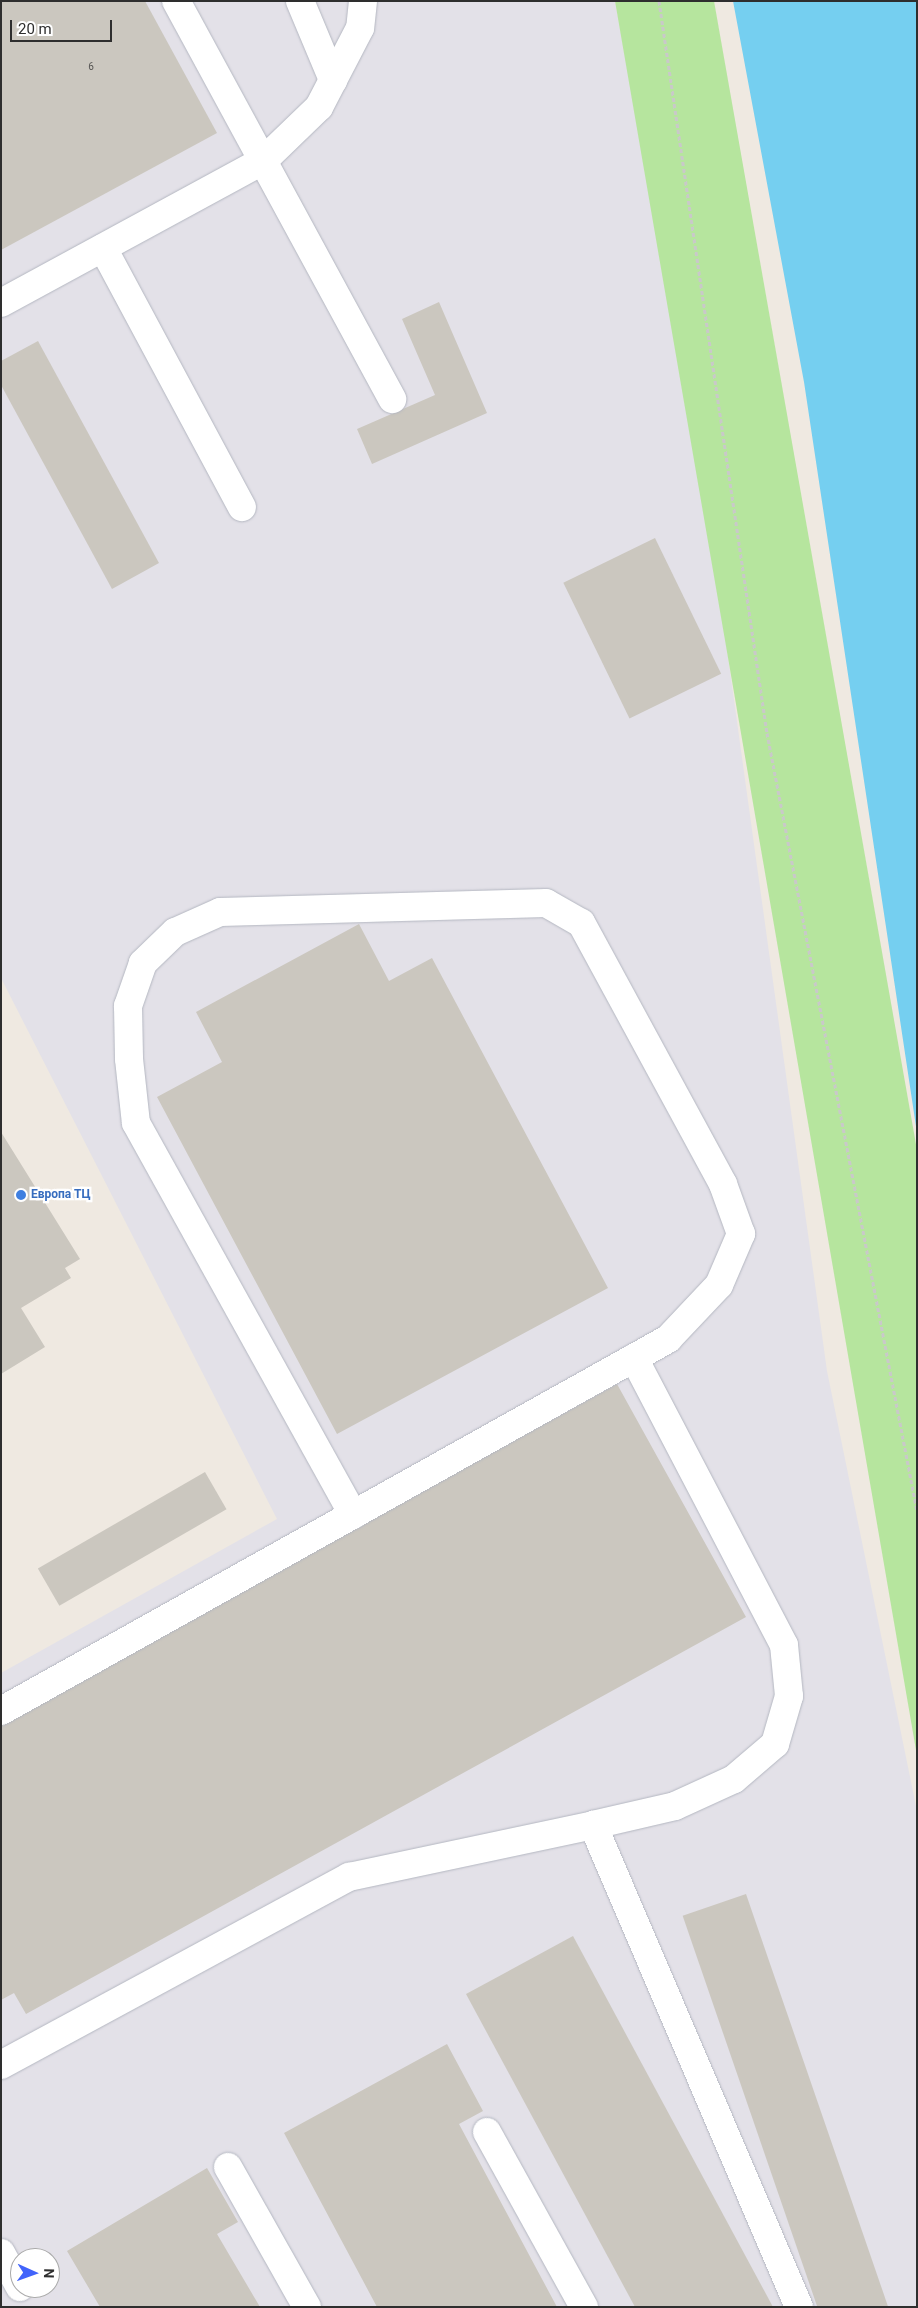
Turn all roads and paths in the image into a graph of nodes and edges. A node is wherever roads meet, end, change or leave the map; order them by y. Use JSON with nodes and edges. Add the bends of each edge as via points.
{"nodes":[{"id":1,"x":176,"y":1,"type":"edge"},
{"id":2,"x":300,"y":1,"type":"edge"},
{"id":3,"x":363,"y":1,"type":"edge"},
{"id":4,"x":660,"y":1,"type":"edge"},
{"id":5,"x":333,"y":80,"type":"junction"},
{"id":6,"x":263,"y":161,"type":"junction"},
{"id":7,"x":103,"y":248,"type":"junction"},
{"id":8,"x":1,"y":303,"type":"edge"},
{"id":9,"x":392,"y":399,"type":"dead end"},
{"id":10,"x":242,"y":507,"type":"dead end"},
{"id":11,"x":634,"y":1358,"type":"junction"},
{"id":12,"x":917,"y":1511,"type":"edge"},
{"id":13,"x":353,"y":1515,"type":"junction"},
{"id":14,"x":1,"y":1711,"type":"edge"},
{"id":15,"x":593,"y":1825,"type":"junction"},
{"id":16,"x":1,"y":2065,"type":"edge"},
{"id":17,"x":487,"y":2132,"type":"dead end"},
{"id":18,"x":228,"y":2167,"type":"dead end"},
{"id":19,"x":1,"y":2253,"type":"edge"},
{"id":20,"x":10,"y":2269,"type":"edge"},
{"id":21,"x":307,"y":2307,"type":"edge"},
{"id":22,"x":584,"y":2307,"type":"edge"},
{"id":23,"x":799,"y":2307,"type":"edge"}],
"edges":[{"from":1,"to":6,"type":"lane"},
{"from":2,"to":5,"type":"lane"},
{"from":3,"to":5,"type":"lane","via":[[360,28]]},
{"from":4,"to":12,"type":"path","via":[[767,733]]},
{"from":5,"to":6,"type":"lane","via":[[319,108]]},
{"from":6,"to":7,"type":"lane"},
{"from":6,"to":9,"type":"lane"},
{"from":7,"to":8,"type":"lane"},
{"from":7,"to":10,"type":"lane"},
{"from":11,"to":13,"type":"lane"},
{"from":11,"to":13,"type":"lane","via":[[668,1339],[720,1285],[741,1234],[723,1184],[581,923],[546,903],[220,912],[175,932],[142,963],[128,1006],[129,1059],[136,1124]]},
{"from":11,"to":15,"type":"lane","via":[[784,1645],[789,1696],[775,1744],[734,1779],[675,1806]]},
{"from":13,"to":14,"type":"lane"},
{"from":15,"to":16,"type":"lane","via":[[349,1877]]},
{"from":15,"to":23,"type":"lane"},
{"from":17,"to":22,"type":"lane"},
{"from":18,"to":21,"type":"lane"},
{"from":19,"to":20,"type":"lane"}]}
